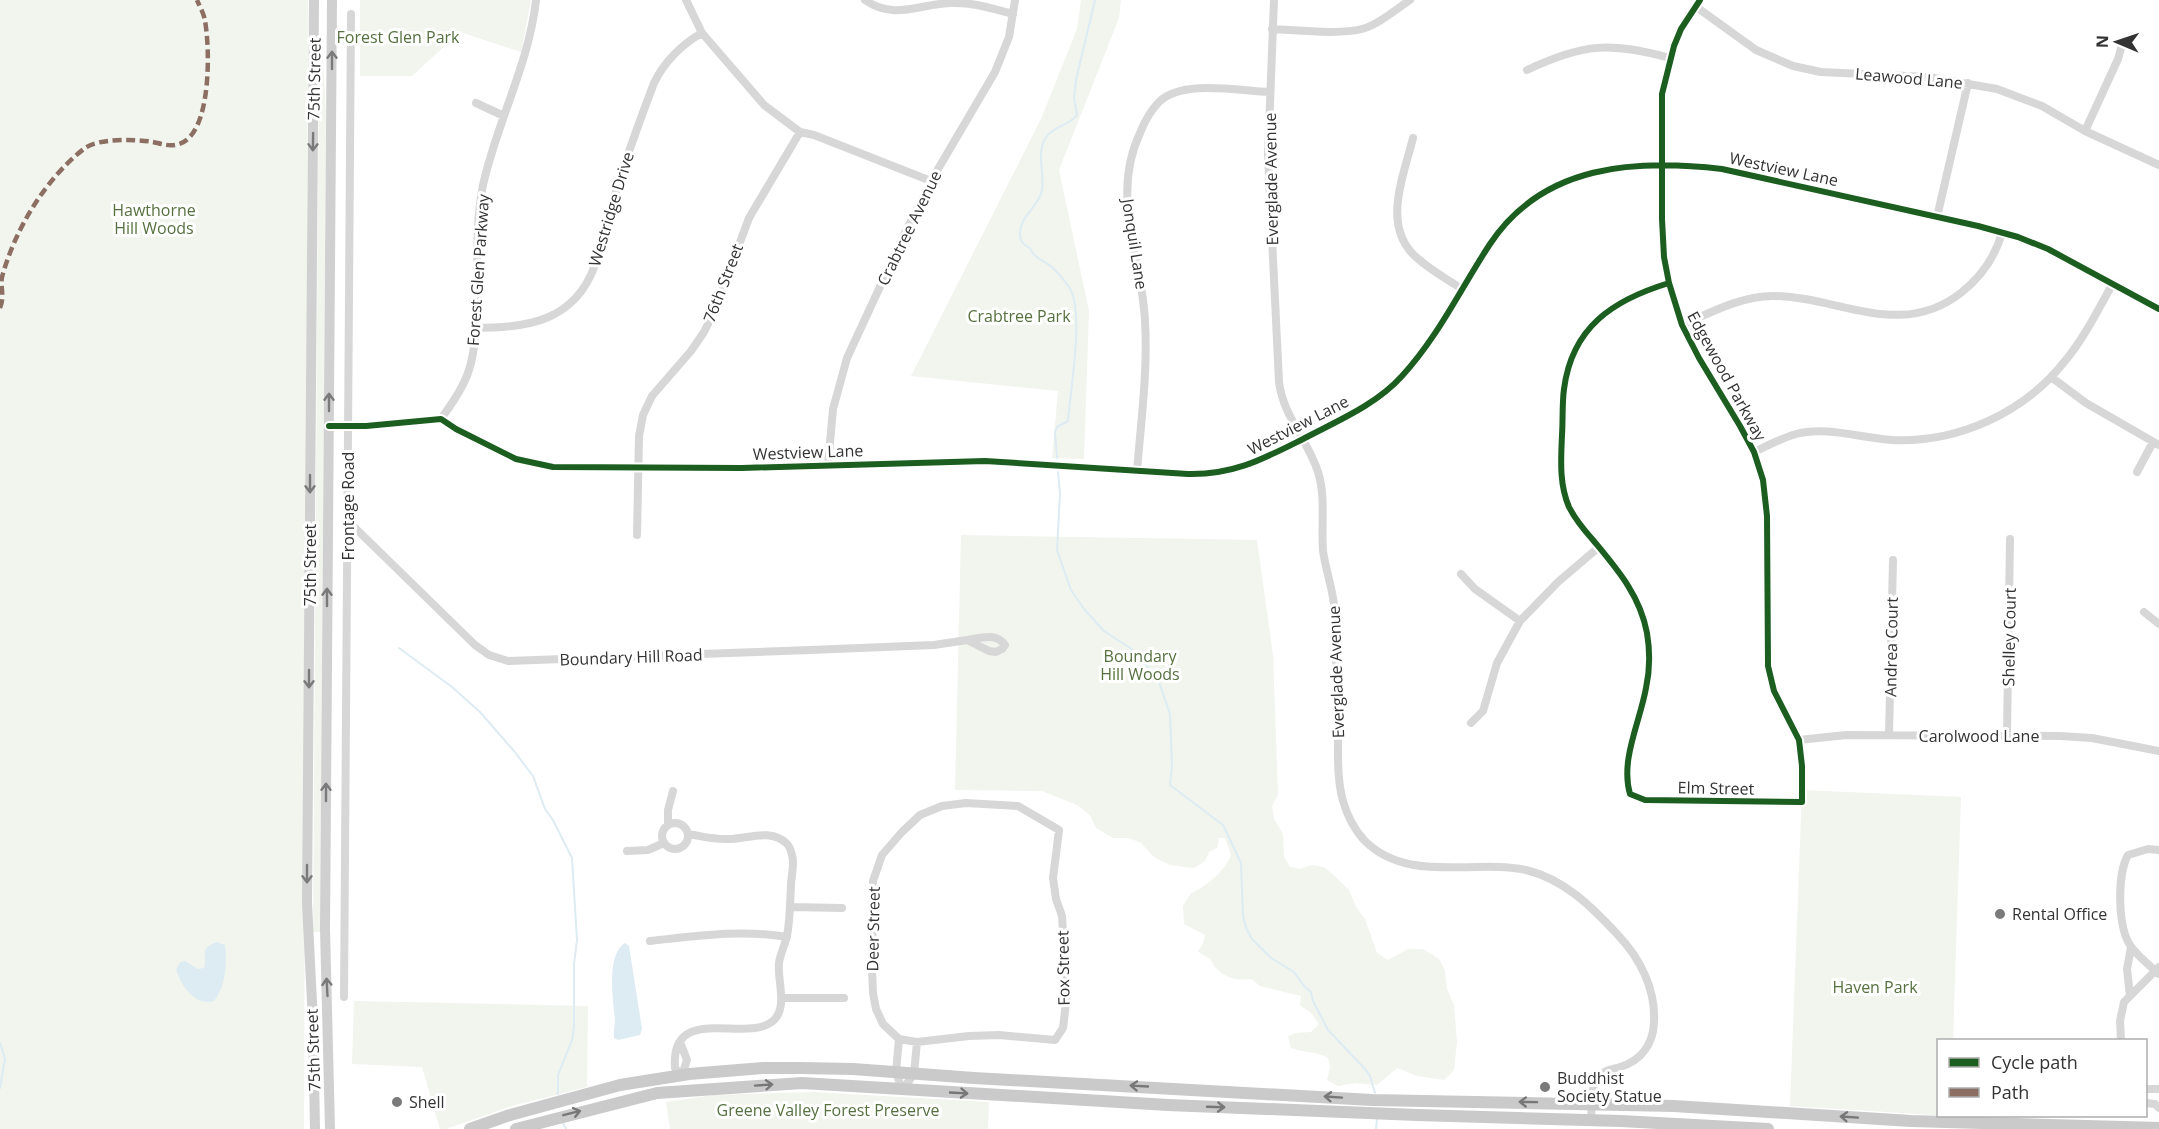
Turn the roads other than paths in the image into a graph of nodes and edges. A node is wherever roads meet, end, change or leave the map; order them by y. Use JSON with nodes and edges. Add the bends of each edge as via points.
{"nodes":[{"id":1,"x":314,"y":0,"type":"edge"},
{"id":2,"x":332,"y":0,"type":"edge"},
{"id":3,"x":536,"y":0,"type":"edge"},
{"id":4,"x":686,"y":0,"type":"edge"},
{"id":5,"x":866,"y":0,"type":"edge"},
{"id":6,"x":1016,"y":0,"type":"edge"},
{"id":7,"x":1274,"y":0,"type":"edge"},
{"id":8,"x":1410,"y":0,"type":"edge"},
{"id":9,"x":1698,"y":3,"type":"edge"},
{"id":10,"x":351,"y":14,"type":"dead end"},
{"id":11,"x":1013,"y":14,"type":"junction"},
{"id":12,"x":1272,"y":29,"type":"junction"},
{"id":13,"x":702,"y":33,"type":"junction"},
{"id":14,"x":2123,"y":41,"type":"dead end"},
{"id":15,"x":1670,"y":58,"type":"junction"},
{"id":16,"x":1527,"y":69,"type":"dead end"},
{"id":17,"x":1968,"y":83,"type":"junction"},
{"id":18,"x":1269,"y":92,"type":"junction"},
{"id":19,"x":476,"y":103,"type":"dead end"},
{"id":20,"x":504,"y":116,"type":"junction"},
{"id":21,"x":2085,"y":131,"type":"junction"},
{"id":22,"x":800,"y":132,"type":"junction"},
{"id":23,"x":1413,"y":138,"type":"dead end"},
{"id":24,"x":2159,"y":165,"type":"edge"},
{"id":25,"x":1661,"y":167,"type":"junction"},
{"id":26,"x":931,"y":182,"type":"junction"},
{"id":27,"x":1937,"y":217,"type":"junction"},
{"id":28,"x":2002,"y":233,"type":"junction"},
{"id":29,"x":1669,"y":283,"type":"junction"},
{"id":30,"x":2113,"y":283,"type":"junction"},
{"id":31,"x":1462,"y":289,"type":"junction"},
{"id":32,"x":2159,"y":309,"type":"edge"},
{"id":33,"x":1682,"y":325,"type":"junction"},
{"id":34,"x":476,"y":328,"type":"junction"},
{"id":35,"x":2051,"y":377,"type":"junction"},
{"id":36,"x":441,"y":419,"type":"junction"},
{"id":37,"x":329,"y":426,"type":"junction"},
{"id":38,"x":348,"y":426,"type":"junction"},
{"id":39,"x":1302,"y":440,"type":"junction"},
{"id":40,"x":2156,"y":443,"type":"edge"},
{"id":41,"x":1754,"y":452,"type":"junction"},
{"id":42,"x":828,"y":465,"type":"junction"},
{"id":43,"x":639,"y":468,"type":"junction"},
{"id":44,"x":1137,"y":471,"type":"junction"},
{"id":45,"x":2137,"y":472,"type":"dead end"},
{"id":46,"x":348,"y":520,"type":"junction"},
{"id":47,"x":638,"y":536,"type":"dead end"},
{"id":48,"x":2010,"y":539,"type":"dead end"},
{"id":49,"x":1599,"y":547,"type":"junction"},
{"id":50,"x":1893,"y":560,"type":"dead end"},
{"id":51,"x":1461,"y":574,"type":"dead end"},
{"id":52,"x":2144,"y":612,"type":"dead end"},
{"id":53,"x":1520,"y":621,"type":"junction"},
{"id":54,"x":2159,"y":624,"type":"edge"},
{"id":55,"x":967,"y":640,"type":"dead end"},
{"id":56,"x":1471,"y":723,"type":"dead end"},
{"id":57,"x":1889,"y":735,"type":"junction"},
{"id":58,"x":2007,"y":735,"type":"junction"},
{"id":59,"x":1799,"y":740,"type":"junction"},
{"id":60,"x":2159,"y":751,"type":"edge"},
{"id":61,"x":673,"y":792,"type":"dead end"},
{"id":62,"x":1802,"y":802,"type":"joint"},
{"id":63,"x":668,"y":825,"type":"junction"},
{"id":64,"x":1059,"y":830,"type":"joint"},
{"id":65,"x":688,"y":834,"type":"junction"},
{"id":66,"x":664,"y":843,"type":"junction"},
{"id":67,"x":2159,"y":850,"type":"edge"},
{"id":68,"x":627,"y":851,"type":"dead end"},
{"id":69,"x":790,"y":907,"type":"junction"},
{"id":70,"x":842,"y":908,"type":"dead end"},
{"id":71,"x":787,"y":937,"type":"junction"},
{"id":72,"x":650,"y":941,"type":"dead end"},
{"id":73,"x":2131,"y":947,"type":"junction"},
{"id":74,"x":2158,"y":971,"type":"edge"},
{"id":75,"x":2130,"y":996,"type":"junction"},
{"id":76,"x":344,"y":997,"type":"dead end"},
{"id":77,"x":780,"y":998,"type":"junction"},
{"id":78,"x":844,"y":998,"type":"dead end"},
{"id":79,"x":899,"y":1039,"type":"junction"},
{"id":80,"x":2121,"y":1039,"type":"edge"},
{"id":81,"x":680,"y":1042,"type":"junction"},
{"id":82,"x":917,"y":1042,"type":"junction"},
{"id":83,"x":896,"y":1072,"type":"junction"},
{"id":84,"x":914,"y":1074,"type":"junction"},
{"id":85,"x":682,"y":1075,"type":"junction"},
{"id":86,"x":902,"y":1090,"type":"junction"},
{"id":87,"x":1592,"y":1104,"type":"junction"},
{"id":88,"x":1591,"y":1120,"type":"junction"},
{"id":89,"x":2159,"y":1128,"type":"edge"},
{"id":90,"x":315,"y":1129,"type":"edge"},
{"id":91,"x":330,"y":1129,"type":"edge"},
{"id":92,"x":470,"y":1129,"type":"edge"},
{"id":93,"x":516,"y":1129,"type":"edge"},
{"id":94,"x":1768,"y":1129,"type":"edge"}],
"edges":[{"from":1,"to":90,"type":"main road","name":"75th Street","one_way":true,"via":[[307,903]]},
{"from":37,"to":2,"type":"main road","name":"75th Street","one_way":true},
{"from":3,"to":20,"type":"street","name":"Forest Glen Parkway","via":[[529,44]]},
{"from":4,"to":13,"type":"street"},
{"from":5,"to":11,"type":"street","via":[[895,11],[954,3]]},
{"from":6,"to":11,"type":"street","name":"Crabtree Avenue"},
{"from":7,"to":12,"type":"street","name":"Everglade Avenue"},
{"from":8,"to":12,"type":"street","via":[[1362,29]]},
{"from":9,"to":15,"type":"street","name":"Edgewood Parkway"},
{"from":9,"to":17,"type":"street","name":"Leawood Lane","via":[[1756,50],[1793,66],[1821,72],[1912,75]]},
{"from":10,"to":38,"type":"street","name":"Frontage Road"},
{"from":11,"to":26,"type":"street","name":"Crabtree Avenue","via":[[1010,36],[995,72]]},
{"from":12,"to":18,"type":"street","name":"Everglade Avenue"},
{"from":13,"to":22,"type":"street","via":[[764,105]]},
{"from":13,"to":34,"type":"street","name":"Westridge Drive","via":[[687,41],[659,72],[623,168],[596,264],[584,287],[572,302],[540,321],[520,327]]},
{"from":14,"to":21,"type":"street"},
{"from":15,"to":16,"type":"street","via":[[1625,47],[1596,47],[1559,55]]},
{"from":15,"to":25,"type":"street","name":"Edgewood Parkway","via":[[1662,94]]},
{"from":17,"to":21,"type":"street","name":"Leawood Lane","via":[[2042,106]]},
{"from":17,"to":27,"type":"street"},
{"from":18,"to":39,"type":"street","name":"Everglade Avenue","via":[[1268,156],[1279,382],[1284,408]]},
{"from":18,"to":44,"type":"street","name":"Jonquil Lane","via":[[1197,88],[1180,91],[1159,102],[1137,138],[1126,193],[1145,321]]},
{"from":19,"to":20,"type":"street"},
{"from":20,"to":34,"type":"street","name":"Forest Glen Parkway","via":[[480,207]]},
{"from":21,"to":24,"type":"street","name":"Leawood Lane"},
{"from":22,"to":26,"type":"street"},
{"from":22,"to":43,"type":"street","name":"76th Street","via":[[749,218],[704,332],[647,405],[640,426]]},
{"from":23,"to":31,"type":"street","via":[[1397,201],[1401,234],[1413,255]]},
{"from":25,"to":27,"type":"street","name":"Westview Lane","via":[[1722,170]]},
{"from":25,"to":29,"type":"street","name":"Edgewood Parkway","via":[[1662,235]]},
{"from":25,"to":31,"type":"street","name":"Westview Lane","via":[[1597,171],[1544,192],[1515,213]]},
{"from":26,"to":42,"type":"street","name":"Crabtree Avenue","via":[[844,367],[832,409]]},
{"from":27,"to":28,"type":"street","name":"Westview Lane"},
{"from":28,"to":30,"type":"street","name":"Westview Lane","via":[[2048,249]]},
{"from":28,"to":33,"type":"street","via":[[1978,278],[1958,295],[1926,311],[1873,314],[1771,296],[1755,297]]},
{"from":29,"to":33,"type":"street","name":"Edgewood Parkway"},
{"from":29,"to":49,"type":"street","via":[[1634,295],[1601,315],[1579,344],[1567,375],[1563,398],[1563,487],[1573,514]]},
{"from":30,"to":32,"type":"street","name":"Westview Lane"},
{"from":30,"to":35,"type":"street","via":[[2076,347]]},
{"from":31,"to":39,"type":"street","name":"Westview Lane","via":[[1401,378],[1361,408]]},
{"from":33,"to":41,"type":"street","name":"Edgewood Parkway"},
{"from":34,"to":36,"type":"street","name":"Forest Glen Parkway","via":[[468,372]]},
{"from":35,"to":40,"type":"street"},
{"from":35,"to":41,"type":"street","via":[[2001,415],[1954,433],[1902,440],[1807,432]]},
{"from":36,"to":38,"type":"street"},
{"from":36,"to":43,"type":"street","name":"Westview Lane","via":[[533,464]]},
{"from":37,"to":38,"type":"street"},
{"from":91,"to":37,"type":"main road","name":"75th Street","one_way":true,"via":[[325,929]]},
{"from":38,"to":46,"type":"street","name":"Frontage Road"},
{"from":39,"to":44,"type":"street","name":"Westview Lane","via":[[1251,465],[1219,473]]},
{"from":39,"to":87,"type":"street","name":"Everglade Avenue","via":[[1317,469],[1322,491],[1323,551],[1335,610],[1340,789],[1346,811],[1364,840],[1403,863],[1512,868],[1549,880],[1591,906],[1632,951],[1641,964],[1652,997],[1653,1034],[1639,1058],[1598,1078]]},
{"from":40,"to":45,"type":"street"},
{"from":41,"to":59,"type":"street","name":"Edgewood Parkway","via":[[1766,501],[1768,666],[1774,691]]},
{"from":42,"to":43,"type":"street","name":"Westview Lane"},
{"from":42,"to":44,"type":"street","name":"Westview Lane","via":[[985,460]]},
{"from":43,"to":47,"type":"street","name":"76th Street"},
{"from":46,"to":55,"type":"street","name":"Boundary Hill Road","via":[[476,645],[489,655],[508,661],[950,644]]},
{"from":46,"to":76,"type":"street","name":"Frontage Road"},
{"from":48,"to":58,"type":"street","name":"Shelley Court"},
{"from":49,"to":53,"type":"street"},
{"from":49,"to":62,"type":"street","name":"Elm Street","via":[[1629,584],[1647,635],[1647,681],[1629,760],[1630,794],[1645,800]]},
{"from":50,"to":57,"type":"street","name":"Andrea Court"},
{"from":51,"to":53,"type":"street","via":[[1475,589]]},
{"from":52,"to":54,"type":"street"},
{"from":53,"to":56,"type":"street","via":[[1497,663],[1483,711]]},
{"from":57,"to":58,"type":"street","name":"Carolwood Lane"},
{"from":57,"to":59,"type":"street","name":"Carolwood Lane"},
{"from":58,"to":60,"type":"street","name":"Carolwood Lane","via":[[2092,738]]},
{"from":59,"to":62,"type":"street","name":"Edgewood Parkway"},
{"from":61,"to":63,"type":"street"},
{"from":63,"to":65,"type":"street","via":[[680,824]]},
{"from":63,"to":66,"type":"street","via":[[662,835]]},
{"from":64,"to":79,"type":"street","name":"Deer Street","via":[[1018,806],[942,806],[920,815],[882,855],[873,881],[873,993],[883,1024]]},
{"from":64,"to":82,"type":"street","name":"Fox Street","via":[[1053,878],[1062,916],[1067,994],[1063,1028],[1055,1040],[999,1035]]},
{"from":65,"to":66,"type":"street","via":[[680,848]]},
{"from":65,"to":69,"type":"street","via":[[728,839],[766,835],[786,843],[793,857]]},
{"from":66,"to":68,"type":"street","via":[[648,850]]},
{"from":67,"to":73,"type":"street","via":[[2136,851],[2123,864],[2120,896],[2124,930]]},
{"from":69,"to":70,"type":"street"},
{"from":69,"to":71,"type":"street"},
{"from":71,"to":72,"type":"street","via":[[719,933]]},
{"from":71,"to":77,"type":"street","via":[[779,963]]},
{"from":73,"to":74,"type":"street"},
{"from":73,"to":75,"type":"street","via":[[2127,969]]},
{"from":74,"to":75,"type":"street"},
{"from":75,"to":80,"type":"street","via":[[2124,1002]]},
{"from":77,"to":78,"type":"street"},
{"from":77,"to":81,"type":"street","via":[[779,1013],[767,1025],[696,1031]]},
{"from":79,"to":82,"type":"street"},
{"from":79,"to":83,"type":"street"},
{"from":81,"to":85,"type":"street","via":[[687,1060]]},
{"from":81,"to":85,"type":"street","via":[[674,1053],[675,1068]]},
{"from":82,"to":84,"type":"street"},
{"from":83,"to":84,"type":"main road"},
{"from":83,"to":85,"type":"main road","via":[[763,1068]]},
{"from":83,"to":86,"type":"street"},
{"from":84,"to":86,"type":"street"},
{"from":87,"to":84,"type":"main road","one_way":true,"via":[[1372,1100]]},
{"from":85,"to":92,"type":"main road","via":[[620,1085]]},
{"from":86,"to":88,"type":"main road","one_way":true,"via":[[1191,1106]]},
{"from":93,"to":86,"type":"main road","one_way":true,"via":[[657,1093],[802,1083]]},
{"from":87,"to":88,"type":"street","name":"Everglade Avenue"},
{"from":89,"to":87,"type":"main road","one_way":true,"via":[[1911,1121]]},
{"from":88,"to":94,"type":"main road"}]}
